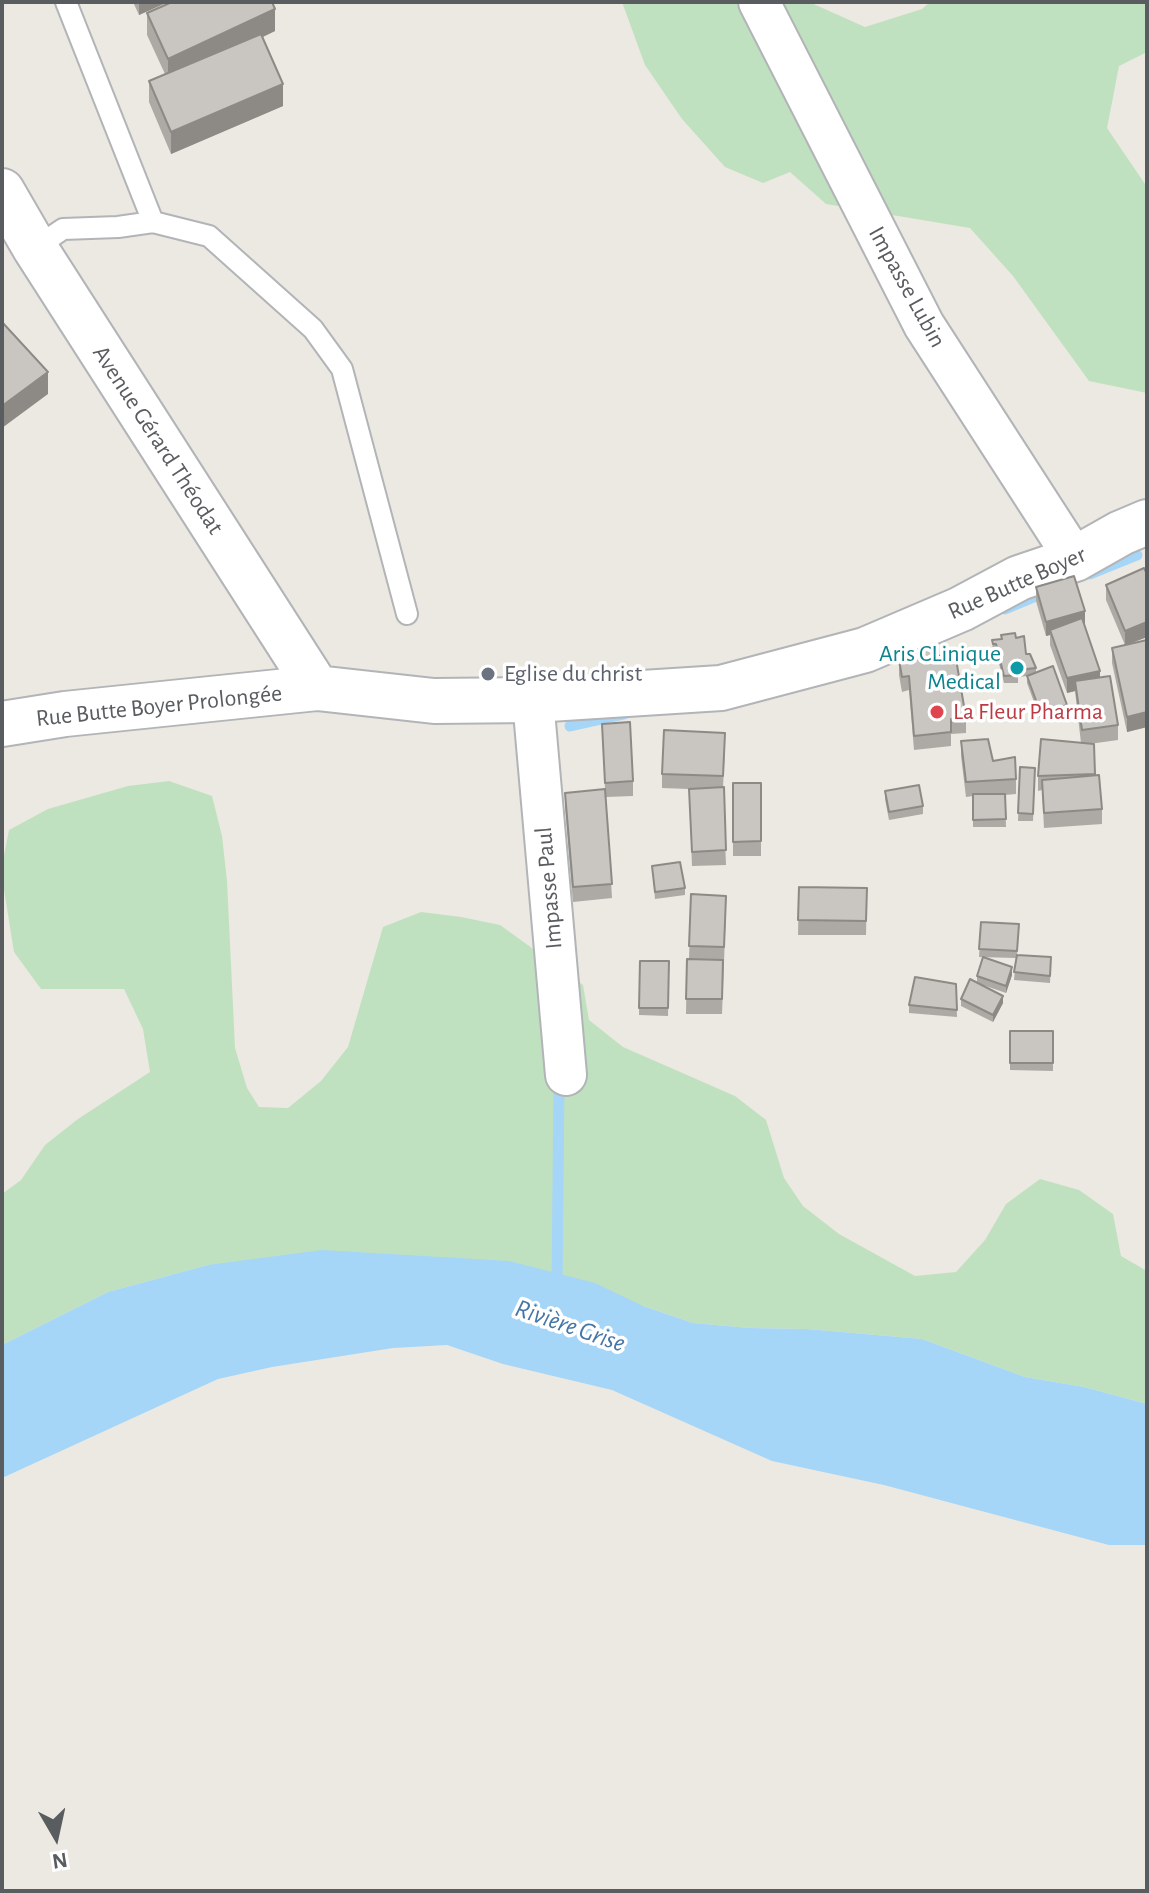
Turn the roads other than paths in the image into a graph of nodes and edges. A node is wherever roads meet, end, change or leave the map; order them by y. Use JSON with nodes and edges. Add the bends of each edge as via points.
{"nodes":[{"id":1,"x":66,"y":2,"type":"edge"},
{"id":2,"x":759,"y":2,"type":"edge"},
{"id":3,"x":2,"y":191,"type":"edge"},
{"id":4,"x":153,"y":222,"type":"junction"},
{"id":5,"x":35,"y":248,"type":"junction"},
{"id":6,"x":1147,"y":522,"type":"edge"},
{"id":7,"x":1075,"y":559,"type":"junction"},
{"id":8,"x":407,"y":614,"type":"dead end"},
{"id":9,"x":317,"y":688,"type":"junction"},
{"id":10,"x":533,"y":700,"type":"junction"},
{"id":11,"x":2,"y":724,"type":"edge"},
{"id":12,"x":566,"y":1075,"type":"dead end"}],
"edges":[{"from":1,"to":4,"type":"lane"},
{"from":2,"to":7,"type":"street","name":"Impasse Lubin","via":[[924,325]]},
{"from":3,"to":5,"type":"street","name":"Avenue Gérard Théodat"},
{"from":4,"to":5,"type":"lane","via":[[63,229]]},
{"from":4,"to":8,"type":"lane","via":[[209,236],[313,329],[342,369]]},
{"from":5,"to":9,"type":"street","name":"Avenue Gérard Théodat"},
{"from":6,"to":7,"type":"street","name":"Rue Butte Boyer"},
{"from":7,"to":10,"type":"street","name":"Rue Butte Boyer","via":[[1019,578],[865,650],[721,688]]},
{"from":9,"to":10,"type":"street","name":"Rue Butte Boyer","via":[[434,701]]},
{"from":9,"to":11,"type":"street","name":"Rue Butte Boyer Prolongée"},
{"from":10,"to":12,"type":"street","name":"Impasse Paul"}]}
